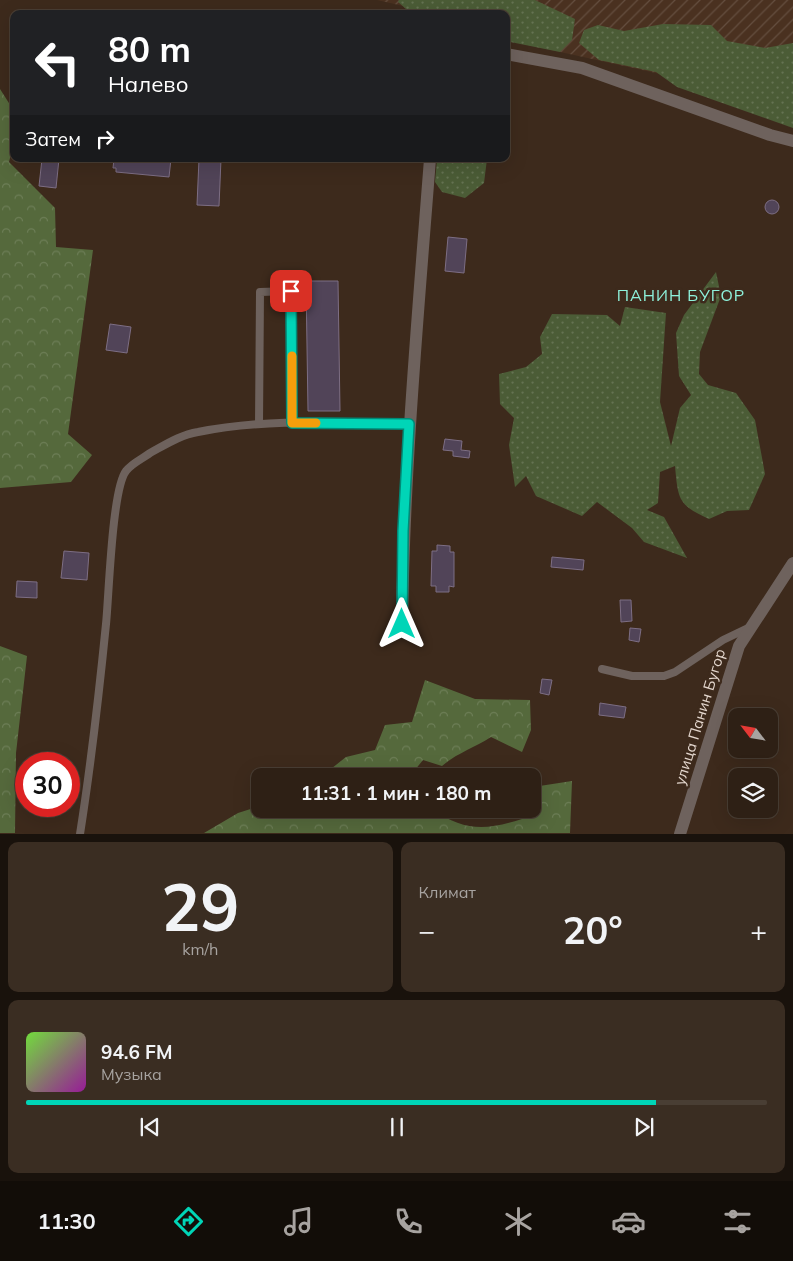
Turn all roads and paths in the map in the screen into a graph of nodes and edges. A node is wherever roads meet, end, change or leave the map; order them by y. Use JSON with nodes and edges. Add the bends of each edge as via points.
{"nodes":[{"id":1,"x":510,"y":55,"type":"edge"},
{"id":2,"x":793,"y":141,"type":"edge"},
{"id":3,"x":430,"y":162,"type":"edge"},
{"id":4,"x":292,"y":423,"type":"junction"},
{"id":5,"x":259,"y":424,"type":"junction"},
{"id":6,"x":409,"y":424,"type":"junction"},
{"id":7,"x":793,"y":563,"type":"edge"},
{"id":8,"x":402,"y":624,"type":"dead end"},
{"id":9,"x":750,"y":627,"type":"junction"},
{"id":10,"x":602,"y":669,"type":"dead end"},
{"id":11,"x":80,"y":834,"type":"edge"},
{"id":12,"x":680,"y":834,"type":"edge"}],
"edges":[{"from":1,"to":2,"type":"street","via":[[582,68]]},
{"from":3,"to":6,"type":"street"},
{"from":4,"to":5,"type":"lane"},
{"from":4,"to":5,"type":"lane","via":[[291,291],[260,292]]},
{"from":4,"to":6,"type":"lane"},
{"from":5,"to":11,"type":"lane","via":[[197,432],[174,439],[133,464],[120,482],[91,765]]},
{"from":6,"to":8,"type":"street"},
{"from":7,"to":9,"type":"street","name":"улица Панин Бугор"},
{"from":9,"to":10,"type":"lane","via":[[664,676],[632,676]]},
{"from":9,"to":12,"type":"street","name":"улица Панин Бугор","via":[[738,646],[729,672]]}]}
